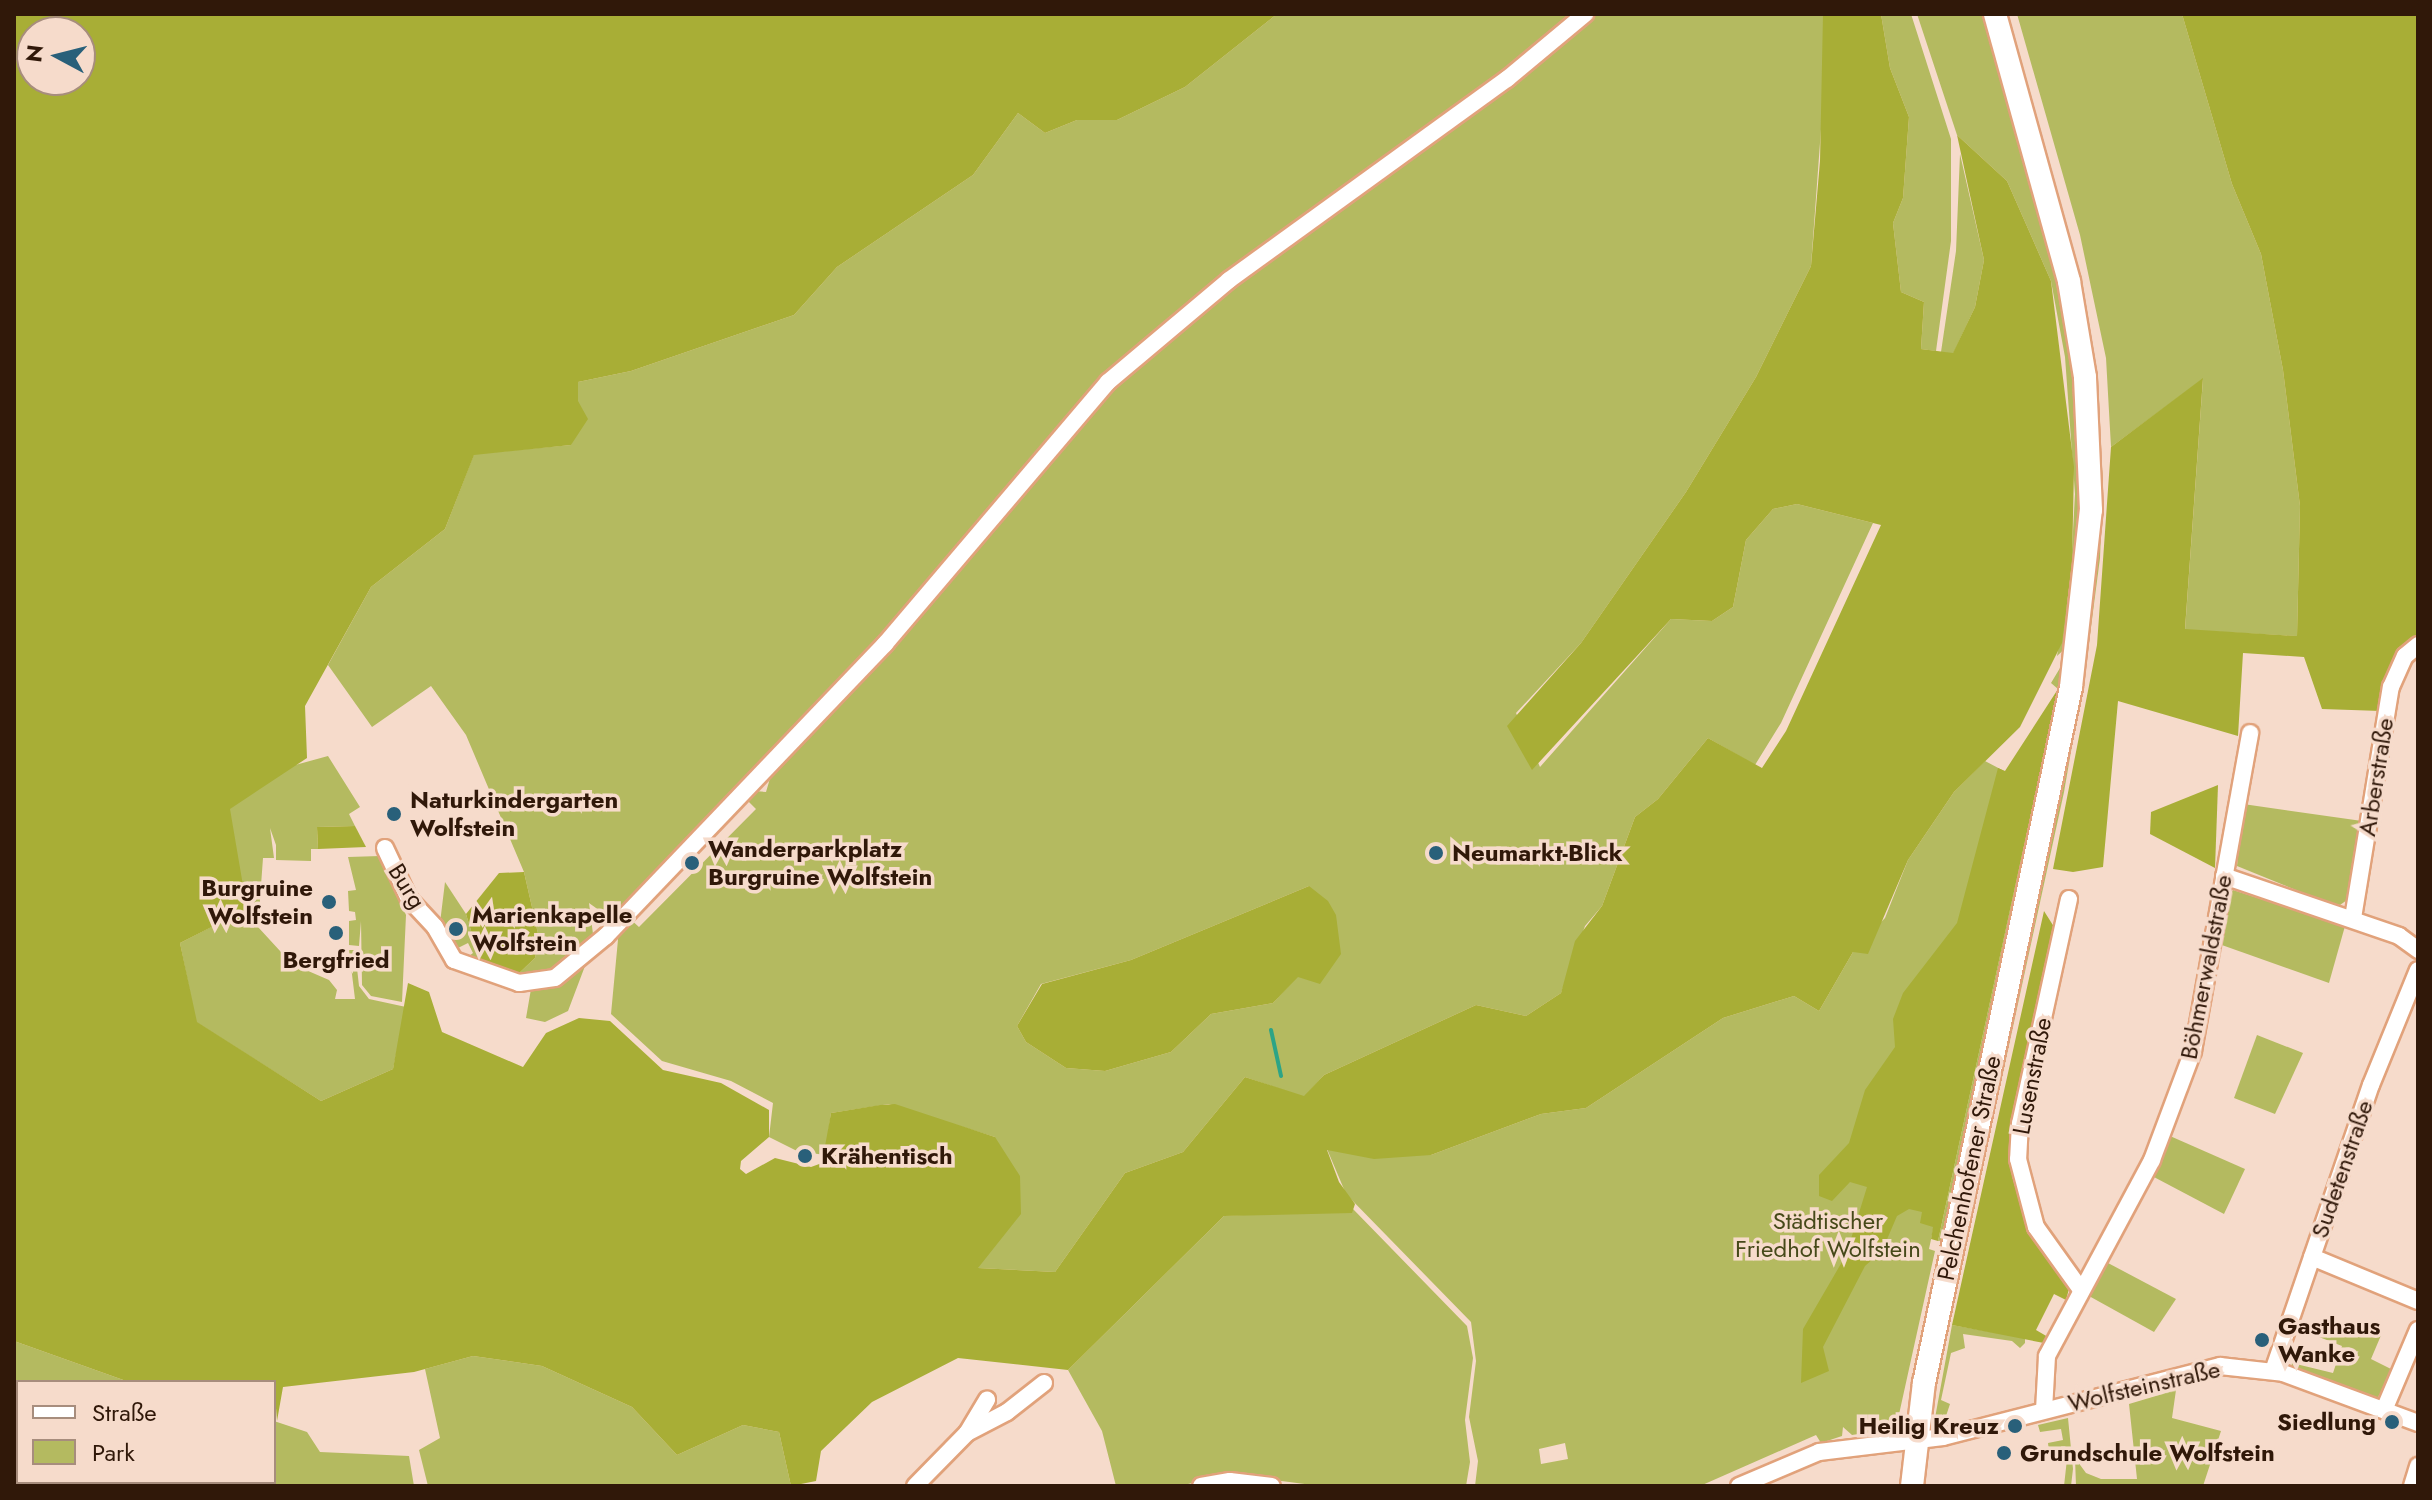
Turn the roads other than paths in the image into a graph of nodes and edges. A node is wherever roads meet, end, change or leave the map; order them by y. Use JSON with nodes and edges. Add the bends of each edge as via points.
{"nodes":[{"id":1,"x":1585,"y":14,"type":"edge"},
{"id":2,"x":1995,"y":14,"type":"edge"},
{"id":3,"x":2418,"y":645,"type":"edge"},
{"id":4,"x":2250,"y":733,"type":"dead end"},
{"id":5,"x":385,"y":848,"type":"dead end"},
{"id":6,"x":2224,"y":876,"type":"junction"},
{"id":7,"x":2069,"y":899,"type":"dead end"},
{"id":8,"x":2353,"y":918,"type":"junction"},
{"id":9,"x":2418,"y":950,"type":"edge"},
{"id":10,"x":2418,"y":970,"type":"edge"},
{"id":11,"x":2312,"y":1257,"type":"junction"},
{"id":12,"x":2079,"y":1287,"type":"junction"},
{"id":13,"x":2418,"y":1301,"type":"edge"},
{"id":14,"x":2418,"y":1330,"type":"edge"},
{"id":15,"x":2273,"y":1371,"type":"junction"},
{"id":16,"x":1044,"y":1383,"type":"dead end"},
{"id":17,"x":987,"y":1400,"type":"dead end"},
{"id":18,"x":2044,"y":1410,"type":"junction"},
{"id":19,"x":2384,"y":1410,"type":"junction"},
{"id":20,"x":2418,"y":1423,"type":"edge"},
{"id":21,"x":967,"y":1433,"type":"junction"},
{"id":22,"x":1914,"y":1440,"type":"junction"},
{"id":23,"x":2418,"y":1466,"type":"edge"},
{"id":24,"x":915,"y":1486,"type":"edge"},
{"id":25,"x":1201,"y":1486,"type":"edge"},
{"id":26,"x":1272,"y":1486,"type":"edge"},
{"id":27,"x":1739,"y":1486,"type":"edge"},
{"id":28,"x":1912,"y":1486,"type":"edge"},
{"id":29,"x":2412,"y":1486,"type":"edge"}],
"edges":[{"from":1,"to":5,"type":"street","name":"Burg","via":[[1507,79],[1229,280],[1108,382],[885,644],[588,953],[539,984],[463,965],[409,899]]},
{"from":2,"to":22,"type":"main road","name":"Pelchenhofener Straße","via":[[2069,281],[2081,345],[2091,466],[2085,594],[2038,851]]},
{"from":3,"to":8,"type":"street","name":"Arberstraße","via":[[2405,656],[2391,687]]},
{"from":4,"to":6,"type":"street","name":"Böhmerwaldstraße"},
{"from":6,"to":8,"type":"street"},
{"from":6,"to":12,"type":"street","name":"Böhmerwaldstraße","via":[[2199,1026],[2183,1081],[2152,1160]]},
{"from":7,"to":12,"type":"street","name":"Lusenstraße","via":[[2018,1141],[2021,1181],[2036,1227]]},
{"from":8,"to":9,"type":"street","via":[[2407,940]]},
{"from":10,"to":11,"type":"street","name":"Sudetenstraße"},
{"from":11,"to":13,"type":"street"},
{"from":11,"to":15,"type":"street","name":"Sudetenstraße"},
{"from":12,"to":18,"type":"street","name":"Böhmerwaldstraße","via":[[2047,1356]]},
{"from":14,"to":19,"type":"street"},
{"from":15,"to":18,"type":"street","name":"Wolfsteinstraße","via":[[2203,1368]]},
{"from":15,"to":19,"type":"street","name":"Wolfsteinstraße"},
{"from":16,"to":21,"type":"street","via":[[1007,1412]]},
{"from":17,"to":21,"type":"street"},
{"from":18,"to":22,"type":"street","name":"Wolfsteinstraße"},
{"from":19,"to":20,"type":"street","name":"Wolfsteinstraße"},
{"from":21,"to":24,"type":"street"},
{"from":22,"to":27,"type":"street","name":"Wolfsteinstraße","via":[[1819,1452]]},
{"from":22,"to":28,"type":"main road","name":"Pelchenhofener Straße"},
{"from":23,"to":29,"type":"street"},
{"from":25,"to":26,"type":"street","via":[[1230,1481]]}]}
